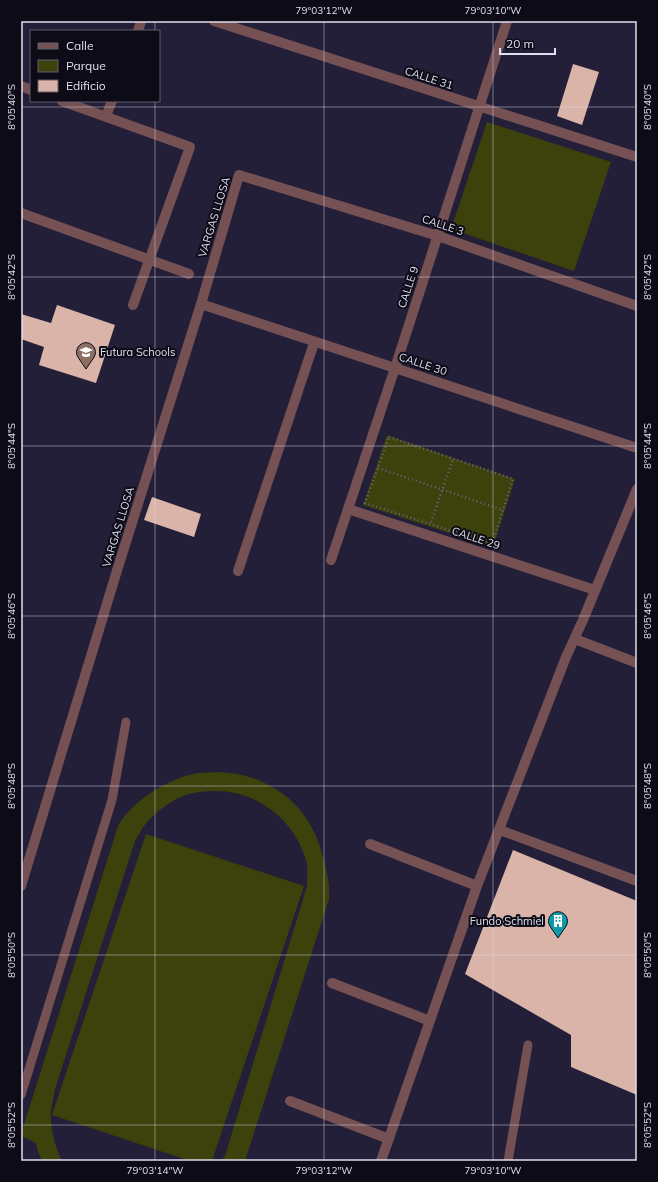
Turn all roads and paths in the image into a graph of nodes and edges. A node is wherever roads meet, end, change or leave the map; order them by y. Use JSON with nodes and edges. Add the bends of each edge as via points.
{"nodes":[{"id":1,"x":214,"y":21,"type":"edge"},
{"id":2,"x":507,"y":21,"type":"edge"},
{"id":3,"x":65,"y":102,"type":"edge"},
{"id":4,"x":112,"y":102,"type":"edge"},
{"id":5,"x":479,"y":106,"type":"junction"},
{"id":6,"x":106,"y":116,"type":"junction"},
{"id":7,"x":637,"y":158,"type":"edge"},
{"id":8,"x":239,"y":175,"type":"joint"},
{"id":9,"x":21,"y":213,"type":"edge"},
{"id":10,"x":438,"y":236,"type":"junction"},
{"id":11,"x":149,"y":260,"type":"junction"},
{"id":12,"x":189,"y":274,"type":"dead end"},
{"id":13,"x":200,"y":304,"type":"junction"},
{"id":14,"x":133,"y":305,"type":"dead end"},
{"id":15,"x":637,"y":306,"type":"edge"},
{"id":16,"x":314,"y":343,"type":"junction"},
{"id":17,"x":395,"y":368,"type":"junction"},
{"id":18,"x":637,"y":448,"type":"edge"},
{"id":19,"x":453,"y":459,"type":"junction"},
{"id":20,"x":378,"y":468,"type":"junction"},
{"id":21,"x":637,"y":489,"type":"edge"},
{"id":22,"x":442,"y":490,"type":"junction"},
{"id":23,"x":348,"y":509,"type":"junction"},
{"id":24,"x":503,"y":510,"type":"junction"},
{"id":25,"x":430,"y":524,"type":"junction"},
{"id":26,"x":331,"y":560,"type":"dead end"},
{"id":27,"x":238,"y":571,"type":"dead end"},
{"id":28,"x":596,"y":590,"type":"junction"},
{"id":29,"x":575,"y":639,"type":"junction"},
{"id":30,"x":637,"y":663,"type":"edge"},
{"id":31,"x":126,"y":722,"type":"dead end"},
{"id":32,"x":500,"y":830,"type":"junction"},
{"id":33,"x":370,"y":844,"type":"dead end"},
{"id":34,"x":636,"y":878,"type":"edge"},
{"id":35,"x":21,"y":886,"type":"edge"},
{"id":36,"x":477,"y":886,"type":"junction"},
{"id":37,"x":332,"y":983,"type":"dead end"},
{"id":38,"x":430,"y":1021,"type":"junction"},
{"id":39,"x":528,"y":1045,"type":"dead end"},
{"id":40,"x":21,"y":1095,"type":"edge"},
{"id":41,"x":290,"y":1101,"type":"dead end"},
{"id":42,"x":390,"y":1139,"type":"junction"},
{"id":43,"x":381,"y":1161,"type":"edge"},
{"id":44,"x":508,"y":1161,"type":"edge"}],
"edges":[{"from":1,"to":5,"type":"street","name":"CALLE 31"},
{"from":2,"to":5,"type":"street","name":"CALLE 9"},
{"from":3,"to":6,"type":"street"},
{"from":4,"to":6,"type":"street"},
{"from":5,"to":7,"type":"street","name":"CALLE 31"},
{"from":5,"to":10,"type":"street","name":"CALLE 9"},
{"from":6,"to":11,"type":"street","via":[[190,147]]},
{"from":8,"to":10,"type":"street","name":"CALLE 3"},
{"from":8,"to":13,"type":"street","name":"VARGAS LLOSA"},
{"from":9,"to":11,"type":"street"},
{"from":10,"to":15,"type":"street","name":"CALLE 3"},
{"from":10,"to":17,"type":"street","name":"CALLE 9"},
{"from":11,"to":12,"type":"street"},
{"from":11,"to":14,"type":"street"},
{"from":13,"to":16,"type":"street","name":"CALLE 30"},
{"from":13,"to":35,"type":"street","name":"VARGAS LLOSA"},
{"from":16,"to":17,"type":"street","name":"CALLE 30"},
{"from":16,"to":27,"type":"street"},
{"from":17,"to":18,"type":"street","name":"CALLE 30"},
{"from":17,"to":23,"type":"street","name":"CALLE 9"},
{"from":19,"to":20,"type":"path","via":[[389,437]]},
{"from":19,"to":22,"type":"path"},
{"from":19,"to":24,"type":"path","via":[[513,479]]},
{"from":20,"to":22,"type":"path"},
{"from":20,"to":25,"type":"path","via":[[365,503]]},
{"from":21,"to":28,"type":"street"},
{"from":22,"to":24,"type":"path"},
{"from":22,"to":25,"type":"path"},
{"from":23,"to":26,"type":"street","name":"CALLE 9"},
{"from":23,"to":28,"type":"street","name":"CALLE 29"},
{"from":24,"to":25,"type":"path","via":[[492,544]]},
{"from":28,"to":29,"type":"street"},
{"from":29,"to":30,"type":"street"},
{"from":29,"to":32,"type":"street"},
{"from":31,"to":40,"type":"lane","via":[[112,800]]},
{"from":32,"to":34,"type":"street"},
{"from":32,"to":36,"type":"street"},
{"from":33,"to":36,"type":"street"},
{"from":36,"to":38,"type":"street"},
{"from":37,"to":38,"type":"street"},
{"from":38,"to":42,"type":"street"},
{"from":39,"to":44,"type":"lane"},
{"from":41,"to":42,"type":"street"},
{"from":42,"to":43,"type":"street"}]}
